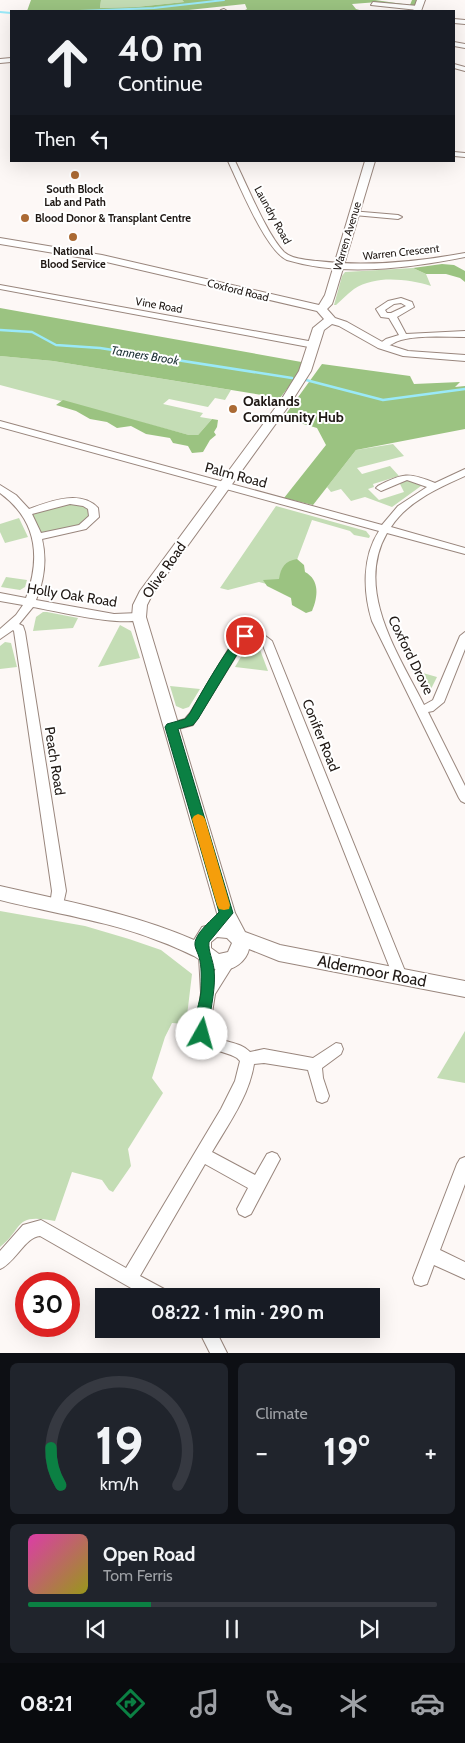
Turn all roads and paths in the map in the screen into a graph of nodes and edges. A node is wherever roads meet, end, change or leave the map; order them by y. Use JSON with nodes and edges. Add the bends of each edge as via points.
{"nodes":[{"id":1,"x":373,"y":4,"type":"dead end"},
{"id":2,"x":419,"y":6,"type":"edge"},
{"id":3,"x":232,"y":162,"type":"edge"},
{"id":4,"x":370,"y":162,"type":"edge"},
{"id":5,"x":354,"y":213,"type":"junction"},
{"id":6,"x":398,"y":217,"type":"dead end"},
{"id":7,"x":0,"y":241,"type":"edge"},
{"id":8,"x":465,"y":255,"type":"edge"},
{"id":9,"x":338,"y":266,"type":"junction"},
{"id":10,"x":0,"y":287,"type":"edge"},
{"id":11,"x":321,"y":309,"type":"junction"},
{"id":12,"x":392,"y":316,"type":"dead end"},
{"id":13,"x":331,"y":320,"type":"junction"},
{"id":14,"x":465,"y":334,"type":"edge"},
{"id":15,"x":404,"y":337,"type":"junction"},
{"id":16,"x":314,"y":345,"type":"junction"},
{"id":17,"x":382,"y":346,"type":"junction"},
{"id":18,"x":465,"y":358,"type":"edge"},
{"id":19,"x":0,"y":424,"type":"edge"},
{"id":20,"x":465,"y":472,"type":"edge"},
{"id":21,"x":224,"y":486,"type":"junction"},
{"id":22,"x":434,"y":486,"type":"junction"},
{"id":23,"x":0,"y":488,"type":"edge"},
{"id":24,"x":381,"y":488,"type":"dead end"},
{"id":25,"x":26,"y":512,"type":"junction"},
{"id":26,"x":383,"y":529,"type":"junction"},
{"id":27,"x":37,"y":537,"type":"junction"},
{"id":28,"x":465,"y":551,"type":"edge"},
{"id":29,"x":0,"y":597,"type":"edge"},
{"id":30,"x":29,"y":603,"type":"junction"},
{"id":31,"x":139,"y":617,"type":"junction"},
{"id":32,"x":12,"y":625,"type":"junction"},
{"id":33,"x":0,"y":635,"type":"edge"},
{"id":34,"x":465,"y":636,"type":"edge"},
{"id":35,"x":421,"y":710,"type":"junction"},
{"id":36,"x":171,"y":727,"type":"junction"},
{"id":37,"x":465,"y":798,"type":"edge"},
{"id":38,"x":0,"y":892,"type":"edge"},
{"id":39,"x":57,"y":905,"type":"junction"},
{"id":40,"x":226,"y":913,"type":"junction"},
{"id":41,"x":210,"y":932,"type":"junction"},
{"id":42,"x":162,"y":934,"type":"junction"},
{"id":43,"x":238,"y":936,"type":"junction"},
{"id":44,"x":279,"y":953,"type":"junction"},
{"id":45,"x":204,"y":954,"type":"junction"},
{"id":46,"x":231,"y":960,"type":"junction"},
{"id":47,"x":400,"y":976,"type":"junction"},
{"id":48,"x":465,"y":989,"type":"edge"},
{"id":49,"x":208,"y":993,"type":"junction"},
{"id":50,"x":336,"y":1049,"type":"dead end"},
{"id":51,"x":247,"y":1060,"type":"junction"},
{"id":52,"x":315,"y":1065,"type":"junction"},
{"id":53,"x":322,"y":1096,"type":"dead end"},
{"id":54,"x":202,"y":1154,"type":"junction"},
{"id":55,"x":272,"y":1159,"type":"dead end"},
{"id":56,"x":465,"y":1164,"type":"edge"},
{"id":57,"x":258,"y":1184,"type":"junction"},
{"id":58,"x":245,"y":1209,"type":"dead end"},
{"id":59,"x":430,"y":1254,"type":"junction"},
{"id":60,"x":0,"y":1261,"type":"edge"},
{"id":61,"x":465,"y":1271,"type":"edge"},
{"id":62,"x":129,"y":1278,"type":"junction"},
{"id":63,"x":421,"y":1278,"type":"dead end"},
{"id":64,"x":146,"y":1288,"type":"edge"},
{"id":65,"x":210,"y":1338,"type":"edge"},
{"id":66,"x":218,"y":1353,"type":"edge"}],
"edges":[{"from":1,"to":2,"type":"street"},
{"from":3,"to":9,"type":"street","name":"Laundry Road","via":[[282,254],[296,260]]},
{"from":4,"to":5,"type":"street","name":"Warren Avenue"},
{"from":5,"to":6,"type":"street"},
{"from":5,"to":9,"type":"street","name":"Warren Avenue"},
{"from":7,"to":11,"type":"street","name":"Coxford Road","via":[[102,258]]},
{"from":8,"to":9,"type":"street","name":"Warren Crescent","via":[[393,266]]},
{"from":9,"to":11,"type":"street","name":"Warren Avenue","via":[[328,302]]},
{"from":10,"to":16,"type":"street","name":"Vine Road"},
{"from":11,"to":13,"type":"street"},
{"from":12,"to":15,"type":"street"},
{"from":13,"to":16,"type":"street","name":"Olive Road","via":[[319,328]]},
{"from":13,"to":17,"type":"street"},
{"from":14,"to":15,"type":"street"},
{"from":15,"to":17,"type":"street"},
{"from":16,"to":21,"type":"street","name":"Olive Road","via":[[305,371],[286,402]]},
{"from":17,"to":18,"type":"street","via":[[407,354]]},
{"from":19,"to":21,"type":"street","name":"Palm Road"},
{"from":20,"to":22,"type":"street","name":"Coxford Drove"},
{"from":21,"to":26,"type":"street","name":"Palm Road"},
{"from":21,"to":31,"type":"street","name":"Olive Road","via":[[145,594]]},
{"from":22,"to":24,"type":"street","via":[[409,475]]},
{"from":22,"to":26,"type":"street","name":"Coxford Drove","via":[[391,518]]},
{"from":23,"to":25,"type":"street"},
{"from":25,"to":27,"type":"street"},
{"from":25,"to":27,"type":"street","via":[[74,501],[88,503],[93,508],[94,517],[85,525]]},
{"from":26,"to":28,"type":"street","name":"Palm Road"},
{"from":26,"to":35,"type":"street","name":"Coxford Drove","via":[[372,557],[370,586],[375,616]]},
{"from":27,"to":30,"type":"street","via":[[40,563]]},
{"from":29,"to":30,"type":"street","name":"Holly Oak Road"},
{"from":30,"to":31,"type":"street","name":"Holly Oak Road","via":[[114,618]]},
{"from":30,"to":32,"type":"street"},
{"from":31,"to":36,"type":"street","name":"Olive Road"},
{"from":32,"to":33,"type":"street"},
{"from":32,"to":39,"type":"street","name":"Peach Road","via":[[20,632],[59,891]]},
{"from":34,"to":35,"type":"street","via":[[438,702]]},
{"from":35,"to":37,"type":"street","name":"Coxford Drove"},
{"from":36,"to":40,"type":"street","name":"Olive Road"},
{"from":36,"to":47,"type":"street","name":"Conifer Road","via":[[189,722],[194,716],[245,636],[259,635],[267,641]]},
{"from":38,"to":39,"type":"street"},
{"from":39,"to":42,"type":"street"},
{"from":40,"to":41,"type":"street"},
{"from":40,"to":43,"type":"street","name":"Olive Road"},
{"from":41,"to":42,"type":"street"},
{"from":41,"to":43,"type":"street","via":[[226,929]]},
{"from":41,"to":45,"type":"street","via":[[202,940]]},
{"from":42,"to":45,"type":"street"},
{"from":43,"to":44,"type":"street","name":"Aldermoor Road"},
{"from":43,"to":46,"type":"street","via":[[241,949]]},
{"from":44,"to":46,"type":"street","name":"Aldermoor Road"},
{"from":44,"to":47,"type":"street","name":"Aldermoor Road"},
{"from":45,"to":46,"type":"street","via":[[216,962]]},
{"from":45,"to":49,"type":"street"},
{"from":46,"to":49,"type":"street"},
{"from":47,"to":48,"type":"street","name":"Aldermoor Road"},
{"from":49,"to":51,"type":"street","via":[[201,1025],[204,1038],[240,1051]]},
{"from":50,"to":52,"type":"street"},
{"from":51,"to":52,"type":"street","via":[[264,1056]]},
{"from":51,"to":54,"type":"street","via":[[235,1098]]},
{"from":52,"to":53,"type":"street","via":[[314,1073]]},
{"from":54,"to":57,"type":"street"},
{"from":54,"to":62,"type":"street"},
{"from":55,"to":57,"type":"street"},
{"from":56,"to":59,"type":"street"},
{"from":57,"to":58,"type":"street"},
{"from":59,"to":61,"type":"street"},
{"from":59,"to":63,"type":"street"},
{"from":60,"to":62,"type":"street","via":[[25,1234],[37,1227]]},
{"from":62,"to":64,"type":"street"},
{"from":65,"to":66,"type":"street"}]}
